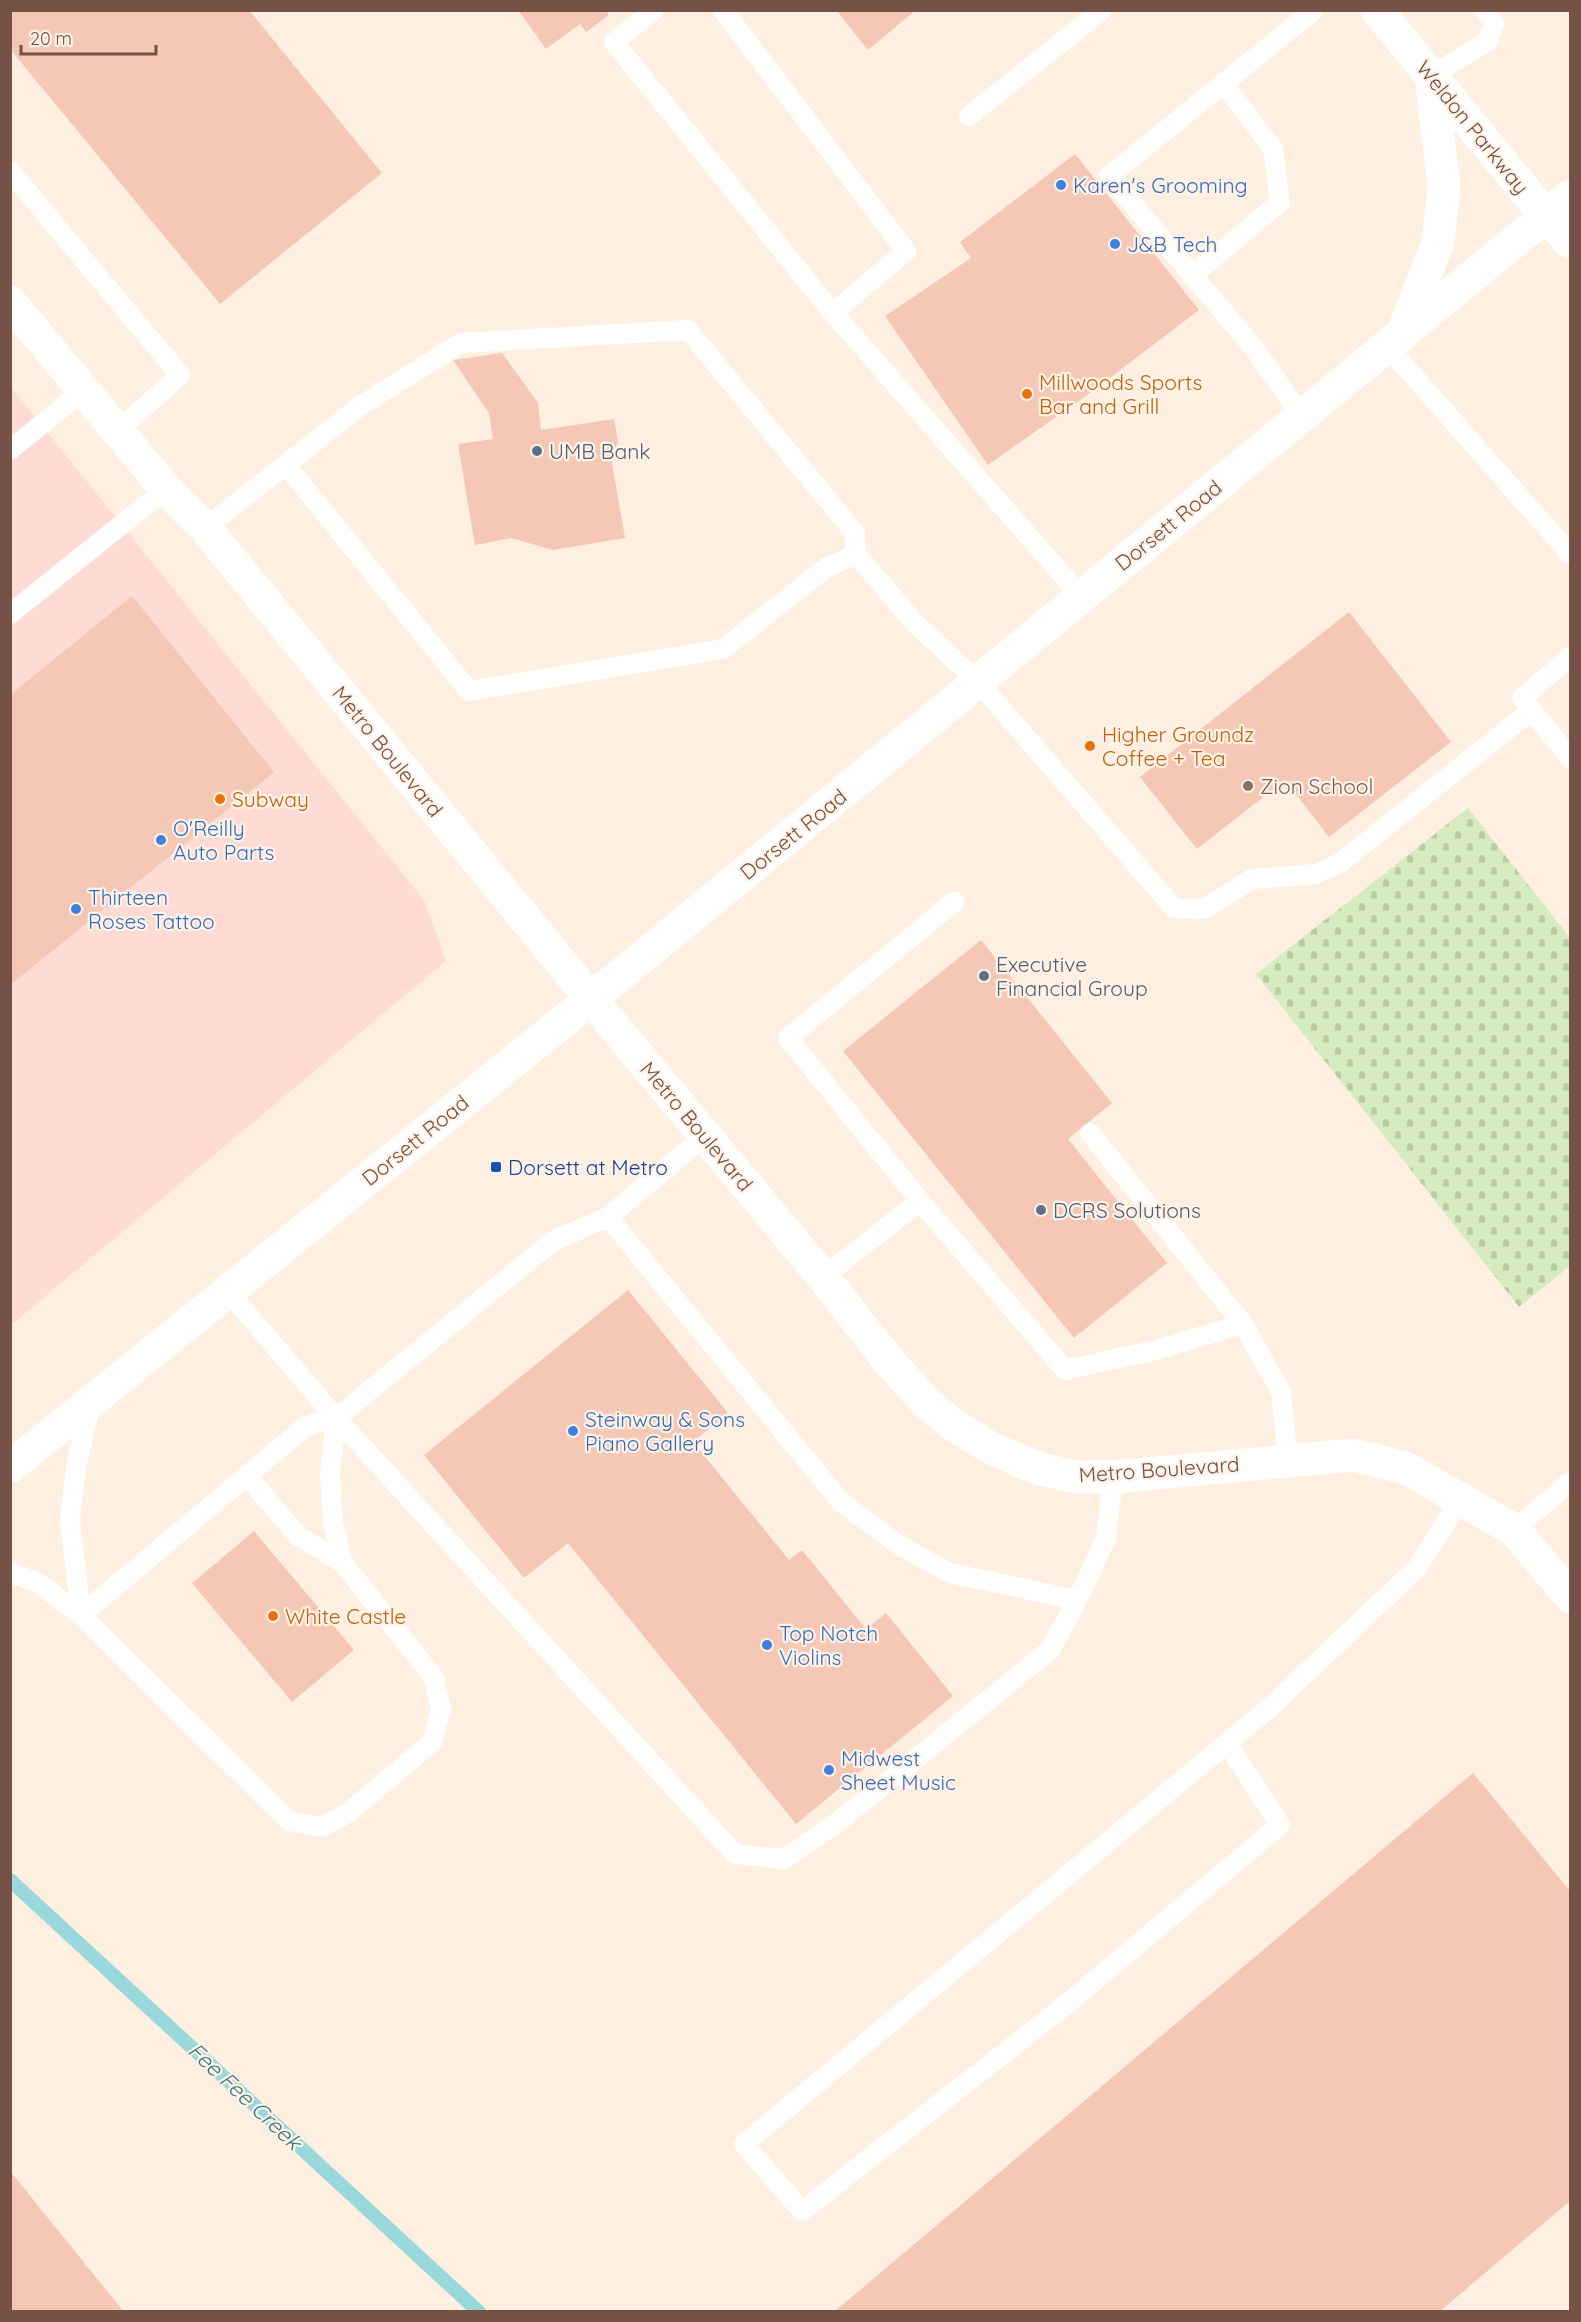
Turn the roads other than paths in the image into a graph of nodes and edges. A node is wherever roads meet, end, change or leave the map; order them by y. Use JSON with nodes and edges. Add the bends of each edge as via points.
{"nodes":[{"id":1,"x":654,"y":10,"type":"edge"},
{"id":2,"x":723,"y":10,"type":"edge"},
{"id":3,"x":1102,"y":10,"type":"edge"},
{"id":4,"x":1314,"y":10,"type":"edge"},
{"id":5,"x":1377,"y":10,"type":"edge"},
{"id":6,"x":1484,"y":10,"type":"edge"},
{"id":7,"x":1431,"y":76,"type":"junction"},
{"id":8,"x":1223,"y":83,"type":"junction"},
{"id":9,"x":969,"y":116,"type":"dead end"},
{"id":10,"x":10,"y":171,"type":"edge"},
{"id":11,"x":1558,"y":206,"type":"edge"},
{"id":12,"x":1570,"y":242,"type":"edge"},
{"id":13,"x":1192,"y":276,"type":"junction"},
{"id":14,"x":10,"y":302,"type":"edge"},
{"id":15,"x":833,"y":313,"type":"junction"},
{"id":16,"x":1395,"y":341,"type":"junction"},
{"id":17,"x":84,"y":390,"type":"junction"},
{"id":18,"x":1302,"y":416,"type":"junction"},
{"id":19,"x":118,"y":431,"type":"junction"},
{"id":20,"x":10,"y":450,"type":"edge"},
{"id":21,"x":286,"y":465,"type":"junction"},
{"id":22,"x":166,"y":489,"type":"junction"},
{"id":23,"x":206,"y":528,"type":"junction"},
{"id":24,"x":856,"y":554,"type":"junction"},
{"id":25,"x":1570,"y":554,"type":"edge"},
{"id":26,"x":1081,"y":596,"type":"junction"},
{"id":27,"x":10,"y":614,"type":"edge"},
{"id":28,"x":1570,"y":657,"type":"edge"},
{"id":29,"x":979,"y":683,"type":"junction"},
{"id":30,"x":1532,"y":710,"type":"junction"},
{"id":31,"x":1570,"y":758,"type":"edge"},
{"id":32,"x":954,"y":902,"type":"dead end"},
{"id":33,"x":591,"y":999,"type":"junction"},
{"id":34,"x":1090,"y":1133,"type":"dead end"},
{"id":35,"x":706,"y":1135,"type":"junction"},
{"id":36,"x":920,"y":1201,"type":"junction"},
{"id":37,"x":608,"y":1217,"type":"junction"},
{"id":38,"x":823,"y":1277,"type":"junction"},
{"id":39,"x":228,"y":1291,"type":"junction"},
{"id":40,"x":1243,"y":1324,"type":"junction"},
{"id":41,"x":91,"y":1401,"type":"junction"},
{"id":42,"x":336,"y":1418,"type":"junction"},
{"id":43,"x":1288,"y":1460,"type":"junction"},
{"id":44,"x":10,"y":1467,"type":"edge"},
{"id":45,"x":248,"y":1477,"type":"junction"},
{"id":46,"x":1113,"y":1477,"type":"junction"},
{"id":47,"x":1570,"y":1482,"type":"edge"},
{"id":48,"x":1460,"y":1500,"type":"junction"},
{"id":49,"x":1514,"y":1530,"type":"junction"},
{"id":50,"x":343,"y":1563,"type":"junction"},
{"id":51,"x":10,"y":1573,"type":"edge"},
{"id":52,"x":1570,"y":1596,"type":"edge"},
{"id":53,"x":1077,"y":1600,"type":"junction"},
{"id":54,"x":81,"y":1614,"type":"junction"},
{"id":55,"x":1227,"y":1743,"type":"junction"}],
"edges":[{"from":1,"to":15,"type":"lane","via":[[614,42]]},
{"from":2,"to":15,"type":"lane","via":[[906,251]]},
{"from":3,"to":9,"type":"lane"},
{"from":4,"to":8,"type":"lane"},
{"from":5,"to":7,"type":"street","name":"Weldon Parkway"},
{"from":6,"to":7,"type":"lane","via":[[1494,23],[1488,41]]},
{"from":7,"to":11,"type":"street","name":"Weldon Parkway"},
{"from":7,"to":16,"type":"street","via":[[1444,187],[1438,242]]},
{"from":8,"to":13,"type":"lane","via":[[1274,149],[1280,202]]},
{"from":8,"to":13,"type":"lane","via":[[1109,176]]},
{"from":10,"to":19,"type":"lane","via":[[180,375]]},
{"from":11,"to":12,"type":"street","name":"Weldon Parkway"},
{"from":11,"to":16,"type":"street","name":"Dorsett Road"},
{"from":13,"to":18,"type":"lane","via":[[1253,347]]},
{"from":14,"to":17,"type":"street","name":"Metro Boulevard"},
{"from":15,"to":26,"type":"lane"},
{"from":16,"to":18,"type":"street","name":"Dorsett Road"},
{"from":16,"to":25,"type":"lane"},
{"from":17,"to":19,"type":"street","name":"Metro Boulevard"},
{"from":17,"to":20,"type":"lane"},
{"from":18,"to":26,"type":"street","name":"Dorsett Road"},
{"from":19,"to":22,"type":"street","name":"Metro Boulevard"},
{"from":21,"to":23,"type":"lane"},
{"from":21,"to":24,"type":"lane","via":[[469,691],[723,649],[826,568]]},
{"from":21,"to":24,"type":"lane","via":[[360,406],[461,343],[688,330],[855,532]]},
{"from":22,"to":23,"type":"street","name":"Metro Boulevard"},
{"from":22,"to":27,"type":"lane"},
{"from":23,"to":33,"type":"street","name":"Metro Boulevard"},
{"from":24,"to":29,"type":"lane","via":[[914,622]]},
{"from":26,"to":29,"type":"street","name":"Dorsett Road"},
{"from":28,"to":30,"type":"lane","via":[[1522,698]]},
{"from":29,"to":30,"type":"lane","via":[[1174,908],[1204,909],[1252,879],[1316,874],[1340,863]]},
{"from":29,"to":33,"type":"street","name":"Dorsett Road"},
{"from":30,"to":31,"type":"lane"},
{"from":32,"to":36,"type":"lane","via":[[788,1038]]},
{"from":33,"to":35,"type":"street","name":"Metro Boulevard"},
{"from":33,"to":39,"type":"street","name":"Dorsett Road"},
{"from":34,"to":40,"type":"lane"},
{"from":35,"to":37,"type":"lane"},
{"from":35,"to":38,"type":"street","name":"Metro Boulevard"},
{"from":36,"to":38,"type":"lane"},
{"from":36,"to":40,"type":"lane","via":[[1065,1370],[1156,1350]]},
{"from":37,"to":42,"type":"lane","via":[[554,1241]]},
{"from":37,"to":53,"type":"lane","via":[[841,1502],[899,1545],[950,1573]]},
{"from":38,"to":46,"type":"street","name":"Metro Boulevard","via":[[892,1365],[955,1426],[993,1449],[1037,1468],[1076,1477]]},
{"from":39,"to":41,"type":"street","name":"Dorsett Road"},
{"from":39,"to":42,"type":"lane"},
{"from":40,"to":43,"type":"lane","via":[[1281,1392]]},
{"from":41,"to":44,"type":"street","name":"Dorsett Road"},
{"from":41,"to":54,"type":"lane","via":[[76,1467],[70,1521]]},
{"from":42,"to":45,"type":"lane","via":[[306,1426]]},
{"from":42,"to":50,"type":"lane","via":[[330,1474],[333,1523]]},
{"from":42,"to":53,"type":"lane","via":[[735,1854],[784,1859],[838,1822],[1051,1649]]},
{"from":43,"to":46,"type":"street","name":"Metro Boulevard"},
{"from":43,"to":48,"type":"street","name":"Metro Boulevard","via":[[1354,1455],[1406,1468]]},
{"from":45,"to":50,"type":"lane","via":[[298,1536]]},
{"from":45,"to":54,"type":"lane"},
{"from":46,"to":53,"type":"lane","via":[[1106,1538]]},
{"from":47,"to":49,"type":"lane"},
{"from":48,"to":49,"type":"street","name":"Metro Boulevard"},
{"from":48,"to":55,"type":"lane","via":[[1417,1568]]},
{"from":49,"to":52,"type":"street","name":"Metro Boulevard"},
{"from":50,"to":54,"type":"lane","via":[[434,1678],[441,1709],[432,1742],[348,1814],[322,1827],[289,1821]]},
{"from":51,"to":54,"type":"lane","via":[[37,1582]]},
{"from":55,"to":55,"type":"lane","via":[[744,2144],[802,2211],[1062,2008],[1280,1825]]}]}
